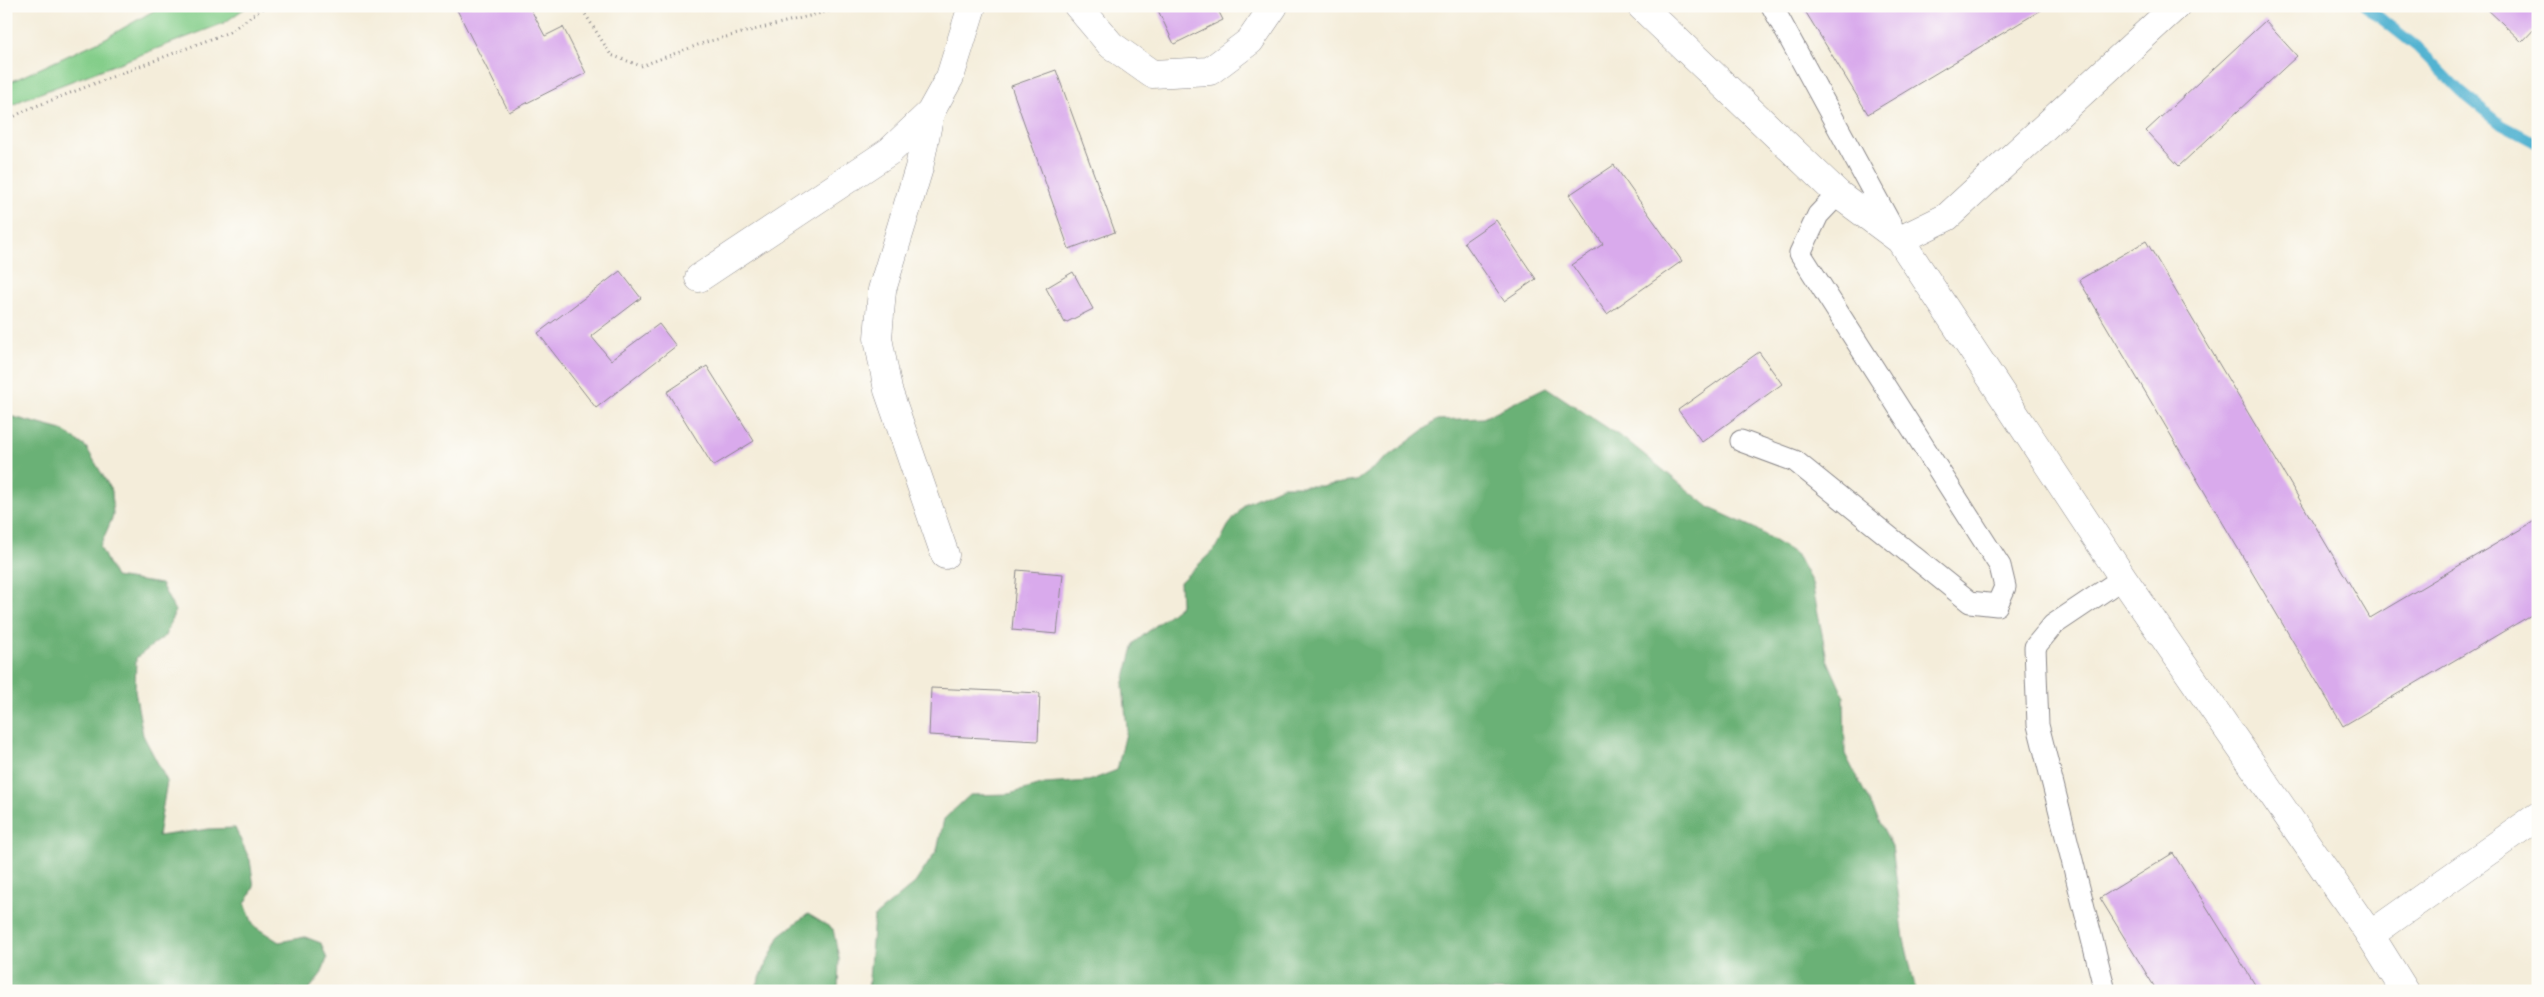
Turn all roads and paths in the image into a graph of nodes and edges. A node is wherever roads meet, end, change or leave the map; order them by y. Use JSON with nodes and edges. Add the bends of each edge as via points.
{"nodes":[{"id":1,"x":266,"y":6,"type":"edge"},
{"id":2,"x":580,"y":6,"type":"edge"},
{"id":3,"x":849,"y":6,"type":"edge"},
{"id":4,"x":972,"y":6,"type":"edge"},
{"id":5,"x":1078,"y":6,"type":"edge"},
{"id":6,"x":1274,"y":6,"type":"edge"},
{"id":7,"x":1641,"y":6,"type":"edge"},
{"id":8,"x":1772,"y":6,"type":"edge"},
{"id":9,"x":2176,"y":6,"type":"edge"},
{"id":10,"x":930,"y":113,"type":"junction"},
{"id":11,"x":6,"y":121,"type":"edge"},
{"id":12,"x":1838,"y":194,"type":"junction"},
{"id":13,"x":1900,"y":240,"type":"junction"},
{"id":14,"x":699,"y":278,"type":"dead end"},
{"id":15,"x":1742,"y":441,"type":"dead end"},
{"id":16,"x":946,"y":555,"type":"dead end"},
{"id":17,"x":2123,"y":578,"type":"junction"},
{"id":18,"x":2538,"y":816,"type":"edge"},
{"id":19,"x":2370,"y":935,"type":"junction"},
{"id":20,"x":2105,"y":991,"type":"edge"},
{"id":21,"x":2405,"y":991,"type":"edge"}],
"edges":[{"from":1,"to":11,"type":"path","via":[[229,32],[26,110]]},
{"from":2,"to":3,"type":"path","via":[[611,55],[641,66],[706,42]]},
{"from":4,"to":10,"type":"street","via":[[950,78]]},
{"from":5,"to":6,"type":"street","via":[[1111,45],[1152,74],[1210,71],[1250,41]]},
{"from":7,"to":12,"type":"street"},
{"from":8,"to":13,"type":"lane"},
{"from":9,"to":13,"type":"street","via":[[1946,217]]},
{"from":10,"to":14,"type":"street","via":[[890,151]]},
{"from":10,"to":16,"type":"street","via":[[919,168],[882,290],[878,338],[888,390]]},
{"from":12,"to":13,"type":"street"},
{"from":12,"to":15,"type":"lane","via":[[1818,215],[1800,253],[2000,566],[2005,587],[1997,605],[1970,602],[1795,462]]},
{"from":13,"to":17,"type":"street"},
{"from":17,"to":19,"type":"street"},
{"from":17,"to":20,"type":"lane","via":[[2053,625],[2035,647],[2038,725]]},
{"from":18,"to":19,"type":"street"},
{"from":19,"to":21,"type":"street"}]}
